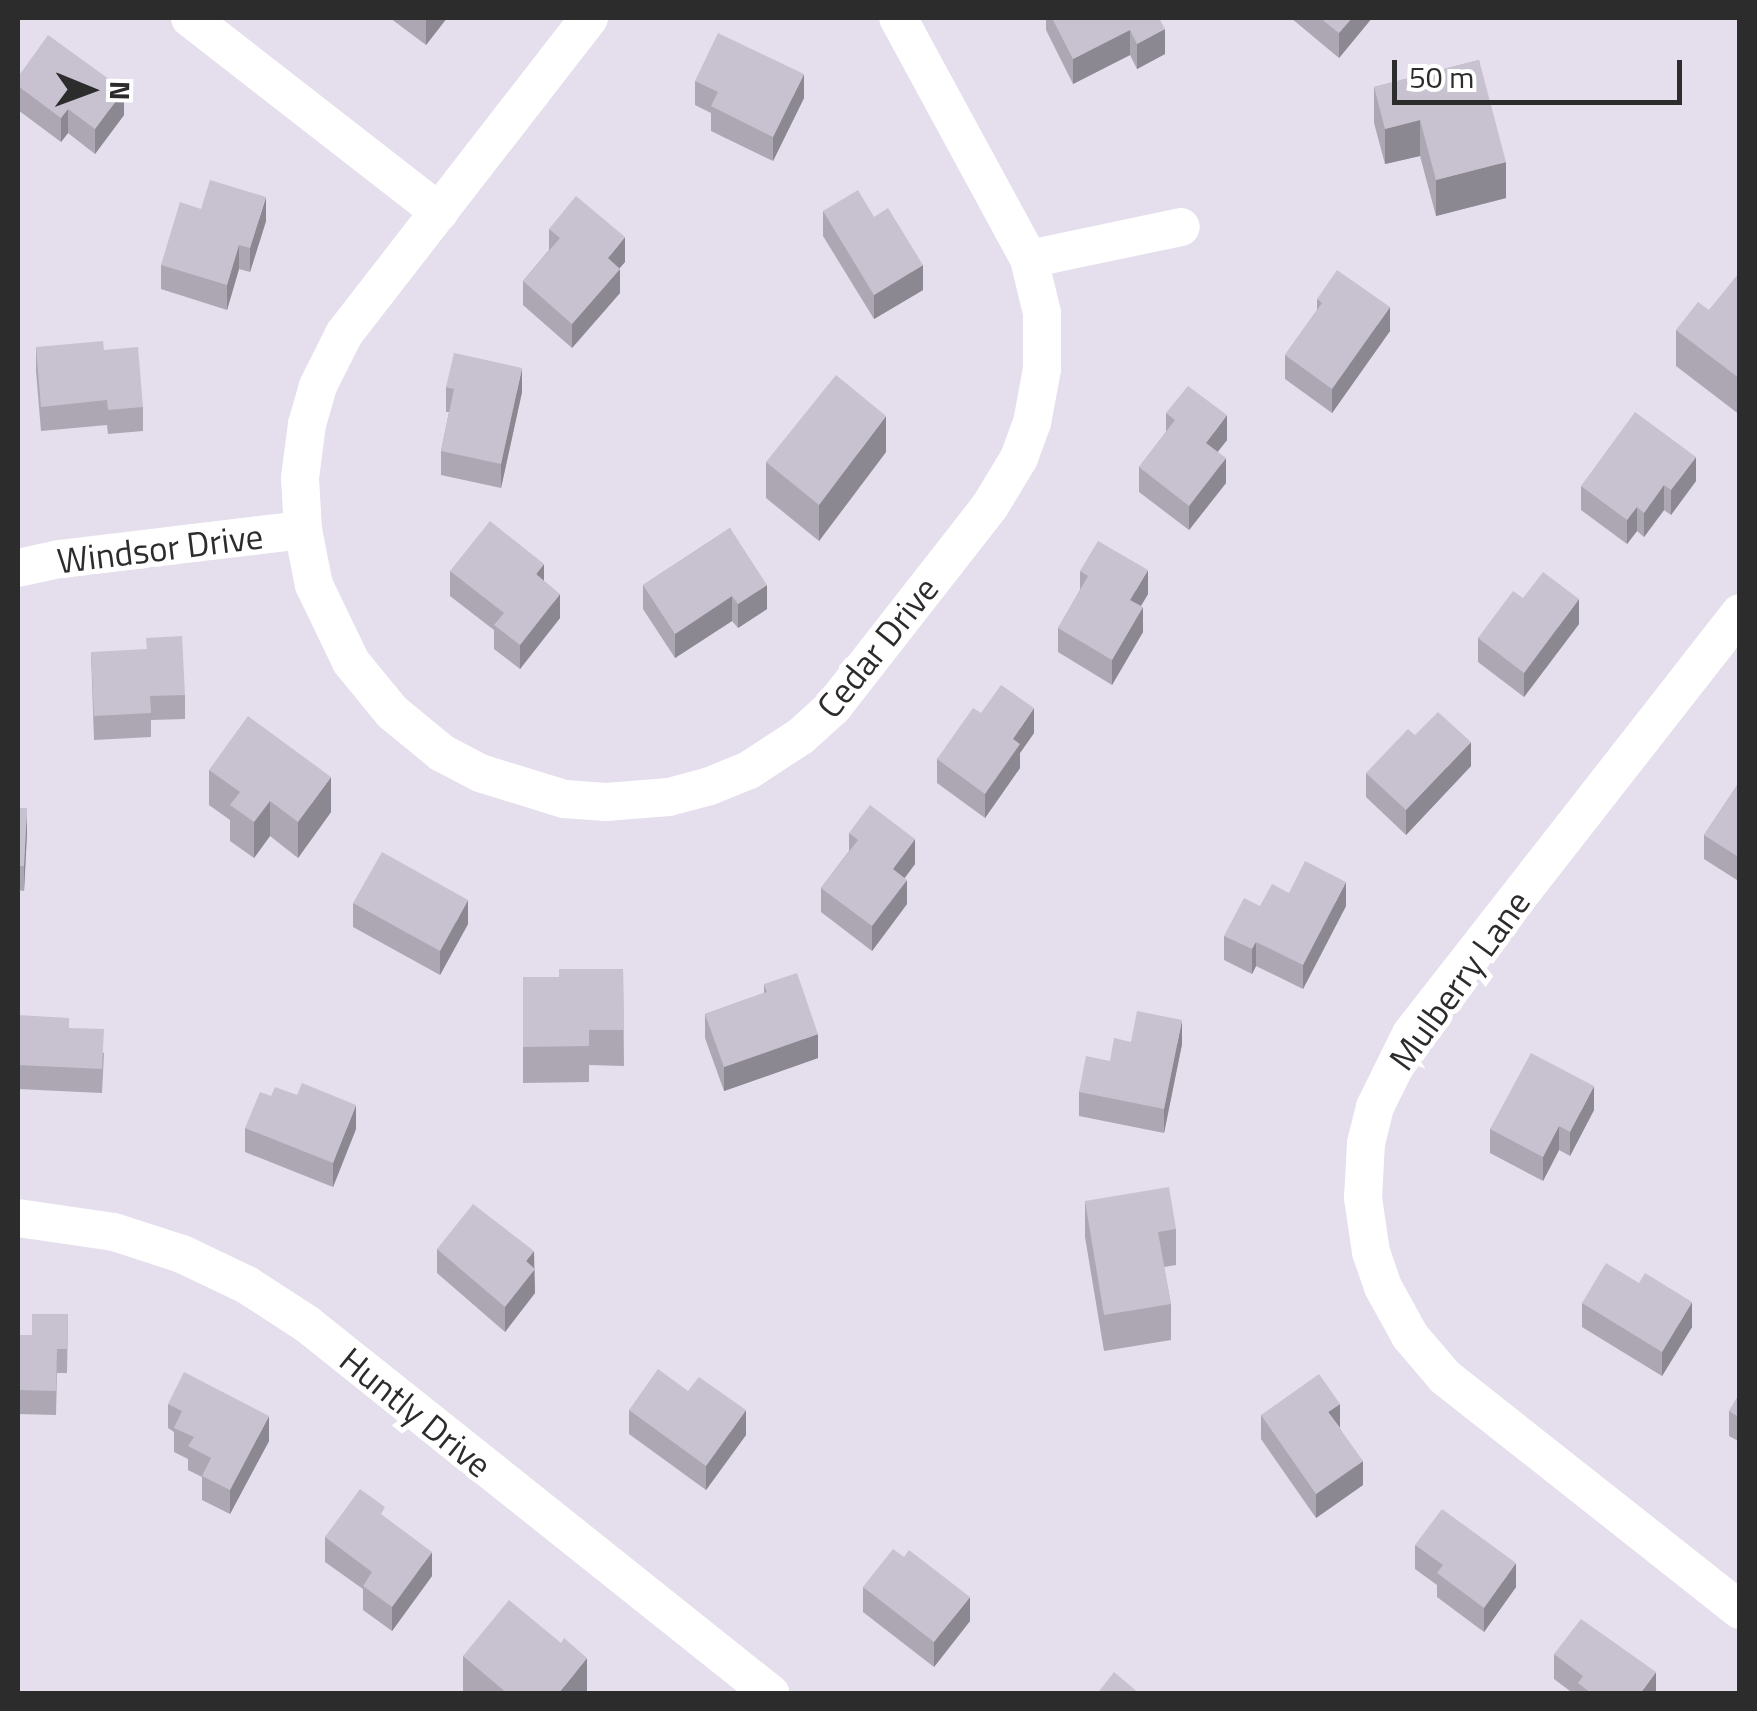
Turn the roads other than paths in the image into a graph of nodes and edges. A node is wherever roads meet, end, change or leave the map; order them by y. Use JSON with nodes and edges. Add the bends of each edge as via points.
{"nodes":[{"id":1,"x":190,"y":18,"type":"edge"},
{"id":2,"x":589,"y":18,"type":"edge"},
{"id":3,"x":898,"y":18,"type":"edge"},
{"id":4,"x":438,"y":212,"type":"junction"},
{"id":5,"x":1181,"y":228,"type":"dead end"},
{"id":6,"x":1029,"y":259,"type":"junction"},
{"id":7,"x":303,"y":530,"type":"junction"},
{"id":8,"x":18,"y":568,"type":"edge"},
{"id":9,"x":1740,"y":613,"type":"edge"},
{"id":10,"x":18,"y":1218,"type":"edge"},
{"id":11,"x":1740,"y":1610,"type":"edge"},
{"id":12,"x":771,"y":1694,"type":"edge"}],
"edges":[{"from":1,"to":4,"type":"street"},
{"from":2,"to":4,"type":"street","name":"Cedar Drive"},
{"from":3,"to":6,"type":"street","name":"Cedar Drive"},
{"from":4,"to":7,"type":"street","name":"Cedar Drive","via":[[344,334],[318,386],[300,478]]},
{"from":5,"to":6,"type":"street"},
{"from":6,"to":7,"type":"street","name":"Cedar Drive","via":[[1042,314],[1042,369],[1032,424],[990,506],[833,707],[802,736],[710,786],[637,800],[564,799],[493,778],[442,752],[392,712],[351,662],[314,585]]},
{"from":7,"to":8,"type":"street","name":"Windsor Drive"},
{"from":9,"to":11,"type":"street","name":"Mulberry Lane","via":[[1411,1034],[1374,1107],[1363,1198],[1383,1287],[1410,1336],[1445,1377]]},
{"from":10,"to":12,"type":"street","name":"Huntly Drive","via":[[114,1232],[247,1285],[307,1324]]}]}
